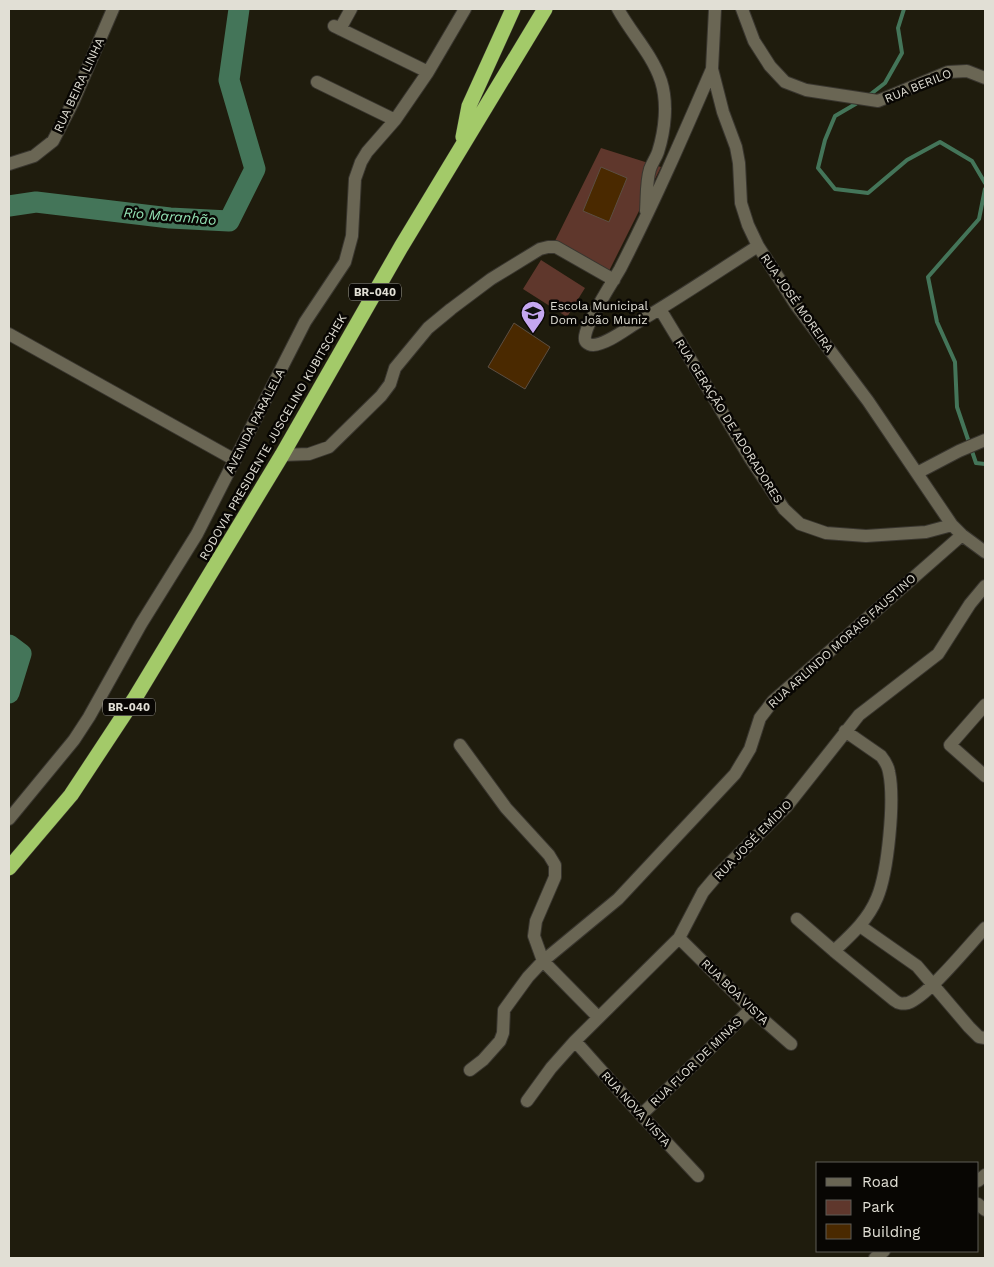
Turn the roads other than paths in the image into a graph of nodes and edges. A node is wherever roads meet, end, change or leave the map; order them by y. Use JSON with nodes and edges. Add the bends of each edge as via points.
{"nodes":[{"id":1,"x":113,"y":9,"type":"edge"},
{"id":2,"x":351,"y":9,"type":"edge"},
{"id":3,"x":465,"y":9,"type":"edge"},
{"id":4,"x":513,"y":9,"type":"edge"},
{"id":5,"x":545,"y":9,"type":"edge"},
{"id":6,"x":618,"y":9,"type":"edge"},
{"id":7,"x":716,"y":9,"type":"edge"},
{"id":8,"x":742,"y":9,"type":"edge"},
{"id":9,"x":712,"y":69,"type":"junction"},
{"id":10,"x":428,"y":72,"type":"junction"},
{"id":11,"x":985,"y":78,"type":"edge"},
{"id":12,"x":317,"y":82,"type":"dead end"},
{"id":13,"x":395,"y":120,"type":"junction"},
{"id":14,"x":462,"y":149,"type":"junction"},
{"id":15,"x":9,"y":164,"type":"edge"},
{"id":16,"x":646,"y":218,"type":"junction"},
{"id":17,"x":758,"y":246,"type":"junction"},
{"id":18,"x":614,"y":280,"type":"junction"},
{"id":19,"x":660,"y":309,"type":"junction"},
{"id":20,"x":9,"y":334,"type":"edge"},
{"id":21,"x":982,"y":442,"type":"edge"},
{"id":22,"x":282,"y":455,"type":"junction"},
{"id":23,"x":235,"y":460,"type":"junction"},
{"id":24,"x":917,"y":473,"type":"junction"},
{"id":25,"x":952,"y":525,"type":"junction"},
{"id":26,"x":962,"y":535,"type":"junction"},
{"id":27,"x":985,"y":552,"type":"edge"},
{"id":28,"x":985,"y":586,"type":"edge"},
{"id":29,"x":985,"y":705,"type":"edge"},
{"id":30,"x":845,"y":731,"type":"junction"},
{"id":31,"x":460,"y":745,"type":"dead end"},
{"id":32,"x":985,"y":776,"type":"edge"},
{"id":33,"x":9,"y":819,"type":"edge"},
{"id":34,"x":9,"y":868,"type":"edge"},
{"id":35,"x":797,"y":919,"type":"dead end"},
{"id":36,"x":860,"y":926,"type":"junction"},
{"id":37,"x":985,"y":928,"type":"edge"},
{"id":38,"x":679,"y":938,"type":"junction"},
{"id":39,"x":834,"y":951,"type":"junction"},
{"id":40,"x":543,"y":961,"type":"junction"},
{"id":41,"x":934,"y":984,"type":"junction"},
{"id":42,"x":751,"y":1009,"type":"junction"},
{"id":43,"x":598,"y":1017,"type":"junction"},
{"id":44,"x":985,"y":1038,"type":"edge"},
{"id":45,"x":575,"y":1041,"type":"junction"},
{"id":46,"x":791,"y":1044,"type":"dead end"},
{"id":47,"x":470,"y":1070,"type":"dead end"},
{"id":48,"x":527,"y":1101,"type":"dead end"},
{"id":49,"x":641,"y":1115,"type":"junction"},
{"id":50,"x":698,"y":1176,"type":"dead end"}],
"edges":[{"from":1,"to":15,"type":"street","name":"RUA BEIRA LINHA","via":[[53,141],[34,156]]},
{"from":2,"to":10,"type":"street","via":[[337,28]]},
{"from":3,"to":10,"type":"street","name":"AVENIDA PARALELA"},
{"from":4,"to":14,"type":"highway","via":[[469,106]]},
{"from":5,"to":14,"type":"highway","name":"RODOVIA PRESIDENTE JUSCELINO KUBITSCHEK","number":"BR-040"},
{"from":6,"to":16,"type":"street","via":[[650,59],[664,92],[664,127],[647,183]]},
{"from":7,"to":9,"type":"street","name":"RUA JOSÉ MOREIRA"},
{"from":8,"to":11,"type":"street","name":"RUA BERILO","via":[[763,56],[785,82],[806,90],[878,101],[948,72],[967,71]]},
{"from":9,"to":16,"type":"street"},
{"from":9,"to":17,"type":"street","name":"RUA JOSÉ MOREIRA","via":[[738,154],[743,211]]},
{"from":10,"to":13,"type":"street","name":"AVENIDA PARALELA"},
{"from":12,"to":13,"type":"street"},
{"from":13,"to":23,"type":"street","name":"AVENIDA PARALELA","via":[[358,169],[352,236],[345,262],[305,322]]},
{"from":14,"to":22,"type":"highway","name":"RODOVIA PRESIDENTE JUSCELINO KUBITSCHEK","number":"BR-040","via":[[401,247]]},
{"from":16,"to":18,"type":"street"},
{"from":17,"to":19,"type":"street"},
{"from":17,"to":24,"type":"street","name":"RUA JOSÉ MOREIRA","via":[[816,334],[868,401]]},
{"from":18,"to":19,"type":"street","via":[[586,330],[587,344],[605,341]]},
{"from":18,"to":22,"type":"street","via":[[556,247],[540,249],[428,328],[395,368],[390,384],[381,396],[329,447],[310,454]]},
{"from":19,"to":25,"type":"street","name":"RUA GERAÇÃO DE ADORADORES","via":[[755,465],[784,509],[800,524],[826,533],[866,536],[926,532]]},
{"from":20,"to":23,"type":"street"},
{"from":21,"to":24,"type":"street"},
{"from":22,"to":34,"type":"highway","name":"RODOVIA PRESIDENTE JUSCELINO KUBITSCHEK","number":"BR-040","via":[[95,760],[71,795]]},
{"from":23,"to":33,"type":"street","name":"AVENIDA PARALELA","via":[[197,534],[89,717]]},
{"from":24,"to":25,"type":"street","name":"RUA JOSÉ MOREIRA"},
{"from":25,"to":26,"type":"street","name":"RUA JOSÉ MOREIRA"},
{"from":26,"to":27,"type":"street","name":"RUA JOSÉ MOREIRA"},
{"from":26,"to":40,"type":"street","name":"RUA ARLINDO MORAIS FAUSTINO","via":[[773,701],[760,718],[750,749],[735,774],[618,899]]},
{"from":28,"to":30,"type":"street","name":"RUA JOSÉ EMÍDIO","via":[[938,654],[865,709]]},
{"from":29,"to":32,"type":"street","via":[[950,745]]},
{"from":30,"to":36,"type":"street","via":[[881,756],[888,766],[891,783],[885,871],[878,897]]},
{"from":30,"to":38,"type":"street","name":"RUA JOSÉ EMÍDIO","via":[[787,806],[703,892]]},
{"from":31,"to":40,"type":"street","via":[[506,808],[549,854],[555,865],[555,877],[534,928],[535,943]]},
{"from":35,"to":39,"type":"street"},
{"from":36,"to":39,"type":"street"},
{"from":36,"to":41,"type":"street","via":[[918,966]]},
{"from":37,"to":41,"type":"street"},
{"from":38,"to":42,"type":"street","name":"RUA BOA VISTA"},
{"from":38,"to":43,"type":"street","name":"RUA JOSÉ EMÍDIO"},
{"from":39,"to":41,"type":"street","via":[[899,1004],[914,1000]]},
{"from":40,"to":43,"type":"street"},
{"from":40,"to":47,"type":"street","name":"RUA ARLINDO MORAIS FAUSTINO","via":[[504,1010],[500,1041]]},
{"from":41,"to":44,"type":"street","via":[[976,1034]]},
{"from":42,"to":46,"type":"street","name":"RUA BOA VISTA"},
{"from":42,"to":49,"type":"street","name":"RUA FLOR DE MINAS"},
{"from":43,"to":45,"type":"street","name":"RUA JOSÉ EMÍDIO"},
{"from":45,"to":48,"type":"street","name":"RUA JOSÉ EMÍDIO"},
{"from":45,"to":49,"type":"street","name":"RUA NOVA VISTA"},
{"from":49,"to":50,"type":"street","name":"RUA NOVA VISTA"}]}
